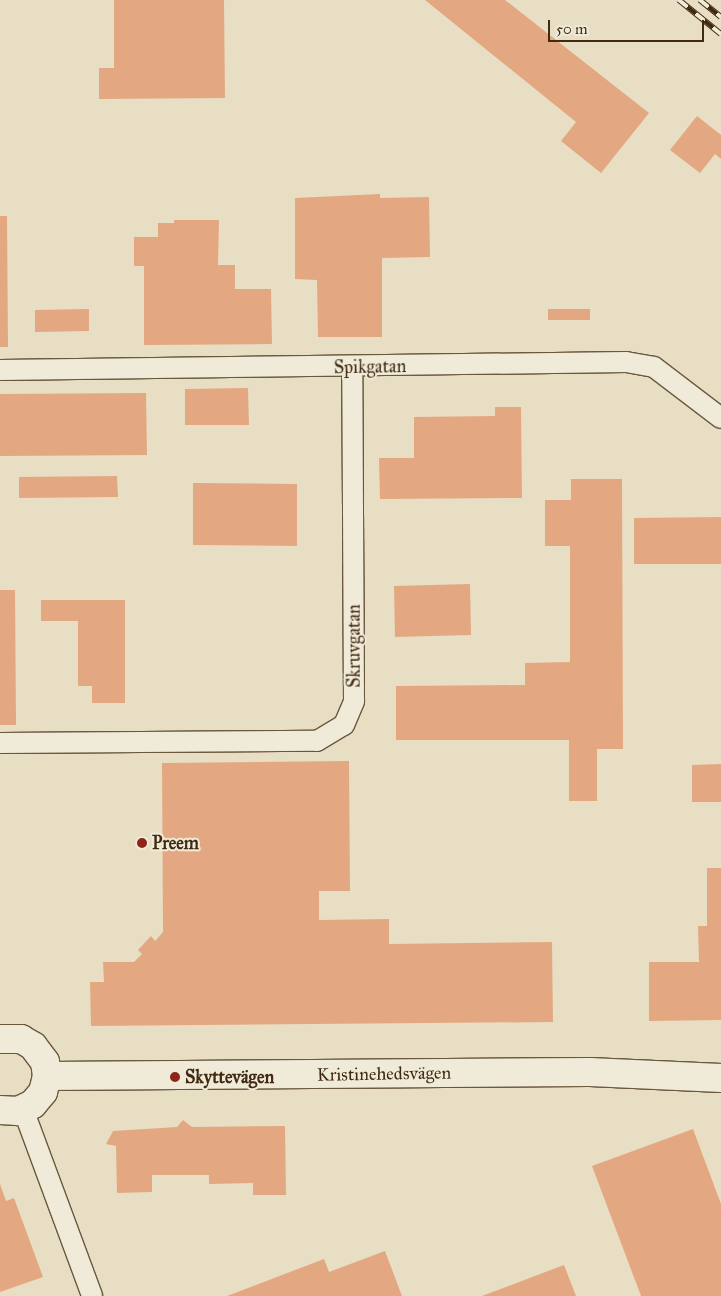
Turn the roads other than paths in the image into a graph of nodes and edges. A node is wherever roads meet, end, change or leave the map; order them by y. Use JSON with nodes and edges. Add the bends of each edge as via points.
{"nodes":[{"id":1,"x":352,"y":368,"type":"junction"},
{"id":2,"x":0,"y":370,"type":"edge"},
{"id":3,"x":721,"y":418,"type":"edge"},
{"id":4,"x":0,"y":743,"type":"edge"},
{"id":5,"x":0,"y":1039,"type":"edge"},
{"id":6,"x":47,"y":1076,"type":"junction"},
{"id":7,"x":721,"y":1078,"type":"edge"},
{"id":8,"x":12,"y":1109,"type":"edge"},
{"id":9,"x":92,"y":1296,"type":"edge"}],
"edges":[{"from":1,"to":2,"type":"street","name":"Spikgatan"},
{"from":1,"to":3,"type":"street","name":"Spikgatan","via":[[626,362],[654,367]]},
{"from":1,"to":4,"type":"street","name":"Skruvgatan","via":[[354,701],[344,725],[317,741]]},
{"from":5,"to":6,"type":"street","via":[[21,1039],[34,1046],[45,1062]]},
{"from":6,"to":7,"type":"street","name":"Kristinehedsvägen","via":[[590,1072]]},
{"from":6,"to":8,"type":"street","via":[[40,1096]]},
{"from":8,"to":9,"type":"street"}]}
